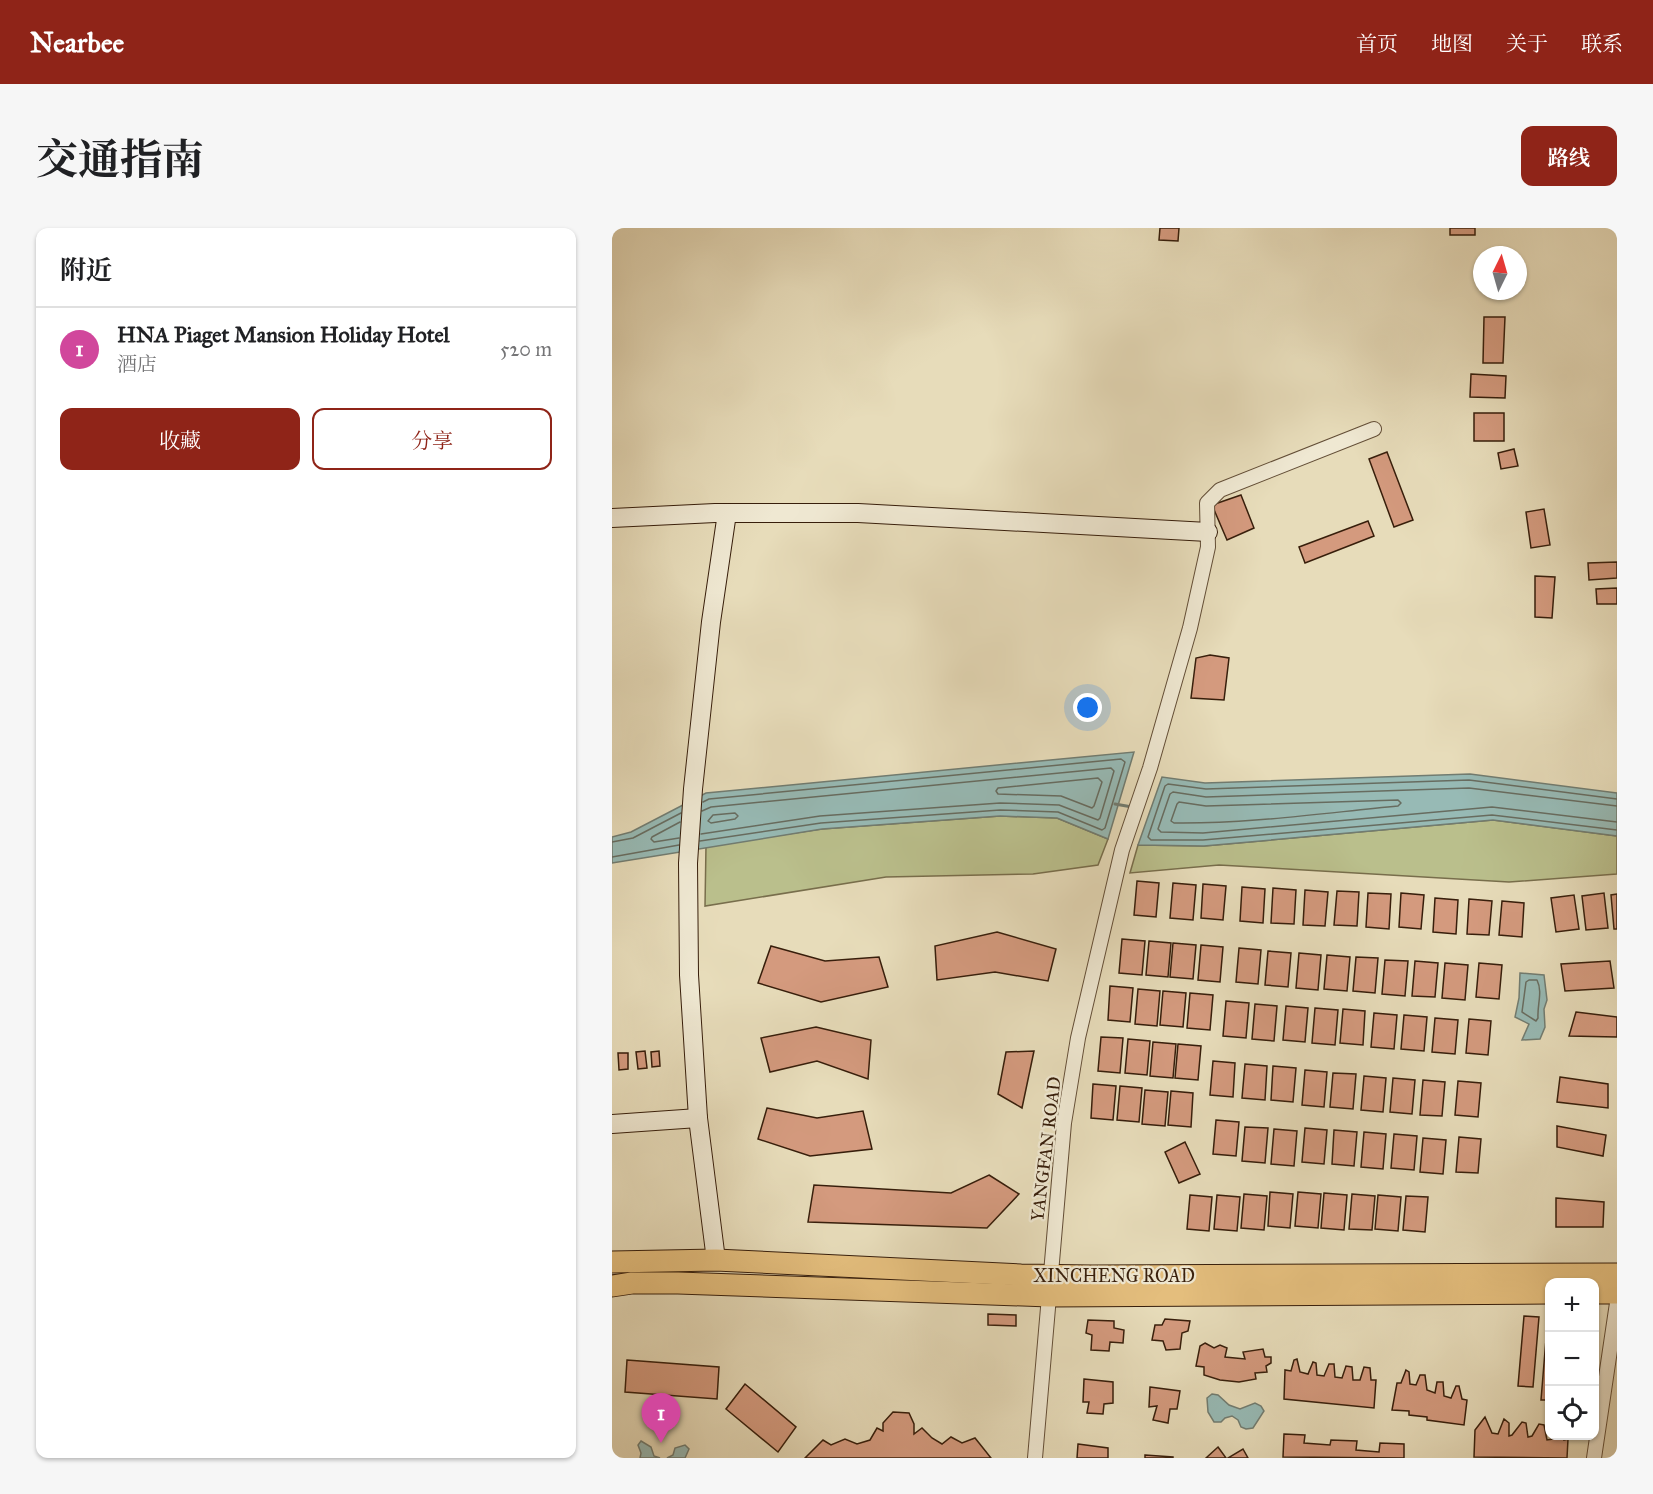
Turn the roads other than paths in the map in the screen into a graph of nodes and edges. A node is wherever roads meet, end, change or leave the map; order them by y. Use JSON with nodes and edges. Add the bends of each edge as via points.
{"nodes":[{"id":1,"x":1374,"y":429,"type":"dead end"},
{"id":2,"x":727,"y":513,"type":"junction"},
{"id":3,"x":612,"y":518,"type":"edge"},
{"id":4,"x":1208,"y":532,"type":"junction"},
{"id":5,"x":698,"y":1118,"type":"junction"},
{"id":6,"x":612,"y":1124,"type":"edge"},
{"id":7,"x":716,"y":1260,"type":"junction"},
{"id":8,"x":612,"y":1262,"type":"edge"},
{"id":9,"x":1617,"y":1274,"type":"edge"},
{"id":10,"x":1051,"y":1275,"type":"junction"},
{"id":11,"x":612,"y":1286,"type":"edge"},
{"id":12,"x":1545,"y":1293,"type":"edge"},
{"id":13,"x":1599,"y":1293,"type":"edge"},
{"id":14,"x":1617,"y":1293,"type":"edge"},
{"id":15,"x":1049,"y":1296,"type":"junction"},
{"id":16,"x":1617,"y":1303,"type":"edge"},
{"id":17,"x":1035,"y":1458,"type":"edge"},
{"id":18,"x":1594,"y":1458,"type":"edge"}],
"edges":[{"from":1,"to":4,"type":"street","name":"YANGFAN ROAD","via":[[1220,490],[1207,503]]},
{"from":2,"to":3,"type":"street"},
{"from":2,"to":4,"type":"street","via":[[858,513]]},
{"from":2,"to":5,"type":"street","via":[[711,622],[688,863],[689,975]]},
{"from":4,"to":10,"type":"street","name":"YANGFAN ROAD","via":[[1190,628],[1122,850],[1078,1038],[1065,1123]]},
{"from":5,"to":6,"type":"street"},
{"from":5,"to":7,"type":"street"},
{"from":7,"to":8,"type":"main road","name":"XINCHENG ROAD"},
{"from":7,"to":10,"type":"main road","name":"XINCHENG ROAD"},
{"from":9,"to":10,"type":"main road","name":"XINCHENG ROAD"},
{"from":10,"to":15,"type":"street","name":"YANGFAN ROAD"},
{"from":11,"to":15,"type":"main road","name":"XINCHENG ROAD","via":[[678,1283]]},
{"from":12,"to":15,"type":"main road","name":"XINCHENG ROAD"},
{"from":13,"to":14,"type":"main road"},
{"from":15,"to":17,"type":"street","name":"YANGFAN ROAD"},
{"from":16,"to":18,"type":"street"}]}
